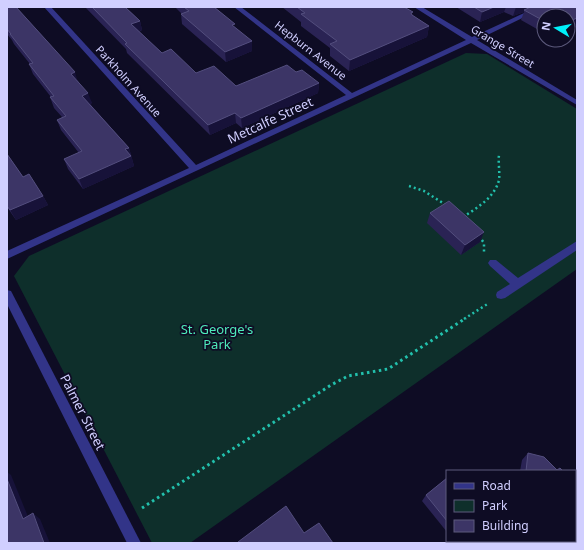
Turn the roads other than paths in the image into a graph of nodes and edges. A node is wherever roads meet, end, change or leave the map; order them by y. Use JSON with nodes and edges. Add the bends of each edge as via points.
{"nodes":[{"id":1,"x":47,"y":7,"type":"edge"},
{"id":2,"x":237,"y":7,"type":"edge"},
{"id":3,"x":418,"y":7,"type":"edge"},
{"id":4,"x":542,"y":7,"type":"edge"},
{"id":5,"x":471,"y":40,"type":"junction"},
{"id":6,"x":352,"y":96,"type":"junction"},
{"id":7,"x":577,"y":103,"type":"edge"},
{"id":8,"x":195,"y":169,"type":"junction"},
{"id":9,"x":577,"y":245,"type":"edge"},
{"id":10,"x":7,"y":254,"type":"edge"},
{"id":11,"x":494,"y":263,"type":"road end"},
{"id":12,"x":518,"y":284,"type":"junction"},
{"id":13,"x":7,"y":294,"type":"edge"},
{"id":14,"x":501,"y":295,"type":"road end"},
{"id":15,"x":134,"y":543,"type":"edge"}],
"edges":[{"from":1,"to":8,"type":"street","name":"Parkholm Avenue"},
{"from":2,"to":6,"type":"street","name":"Hepburn Avenue"},
{"from":3,"to":5,"type":"street","name":"Grange Street"},
{"from":4,"to":5,"type":"street","name":"Metcalfe Street"},
{"from":5,"to":6,"type":"street","name":"Metcalfe Street"},
{"from":5,"to":7,"type":"street","name":"Grange Street"},
{"from":6,"to":8,"type":"street","name":"Metcalfe Street"},
{"from":8,"to":10,"type":"street","name":"Metcalfe Street"},
{"from":9,"to":12,"type":"street"},
{"from":11,"to":12,"type":"street"},
{"from":12,"to":14,"type":"street"},
{"from":13,"to":15,"type":"street","name":"Palmer Street"}]}
